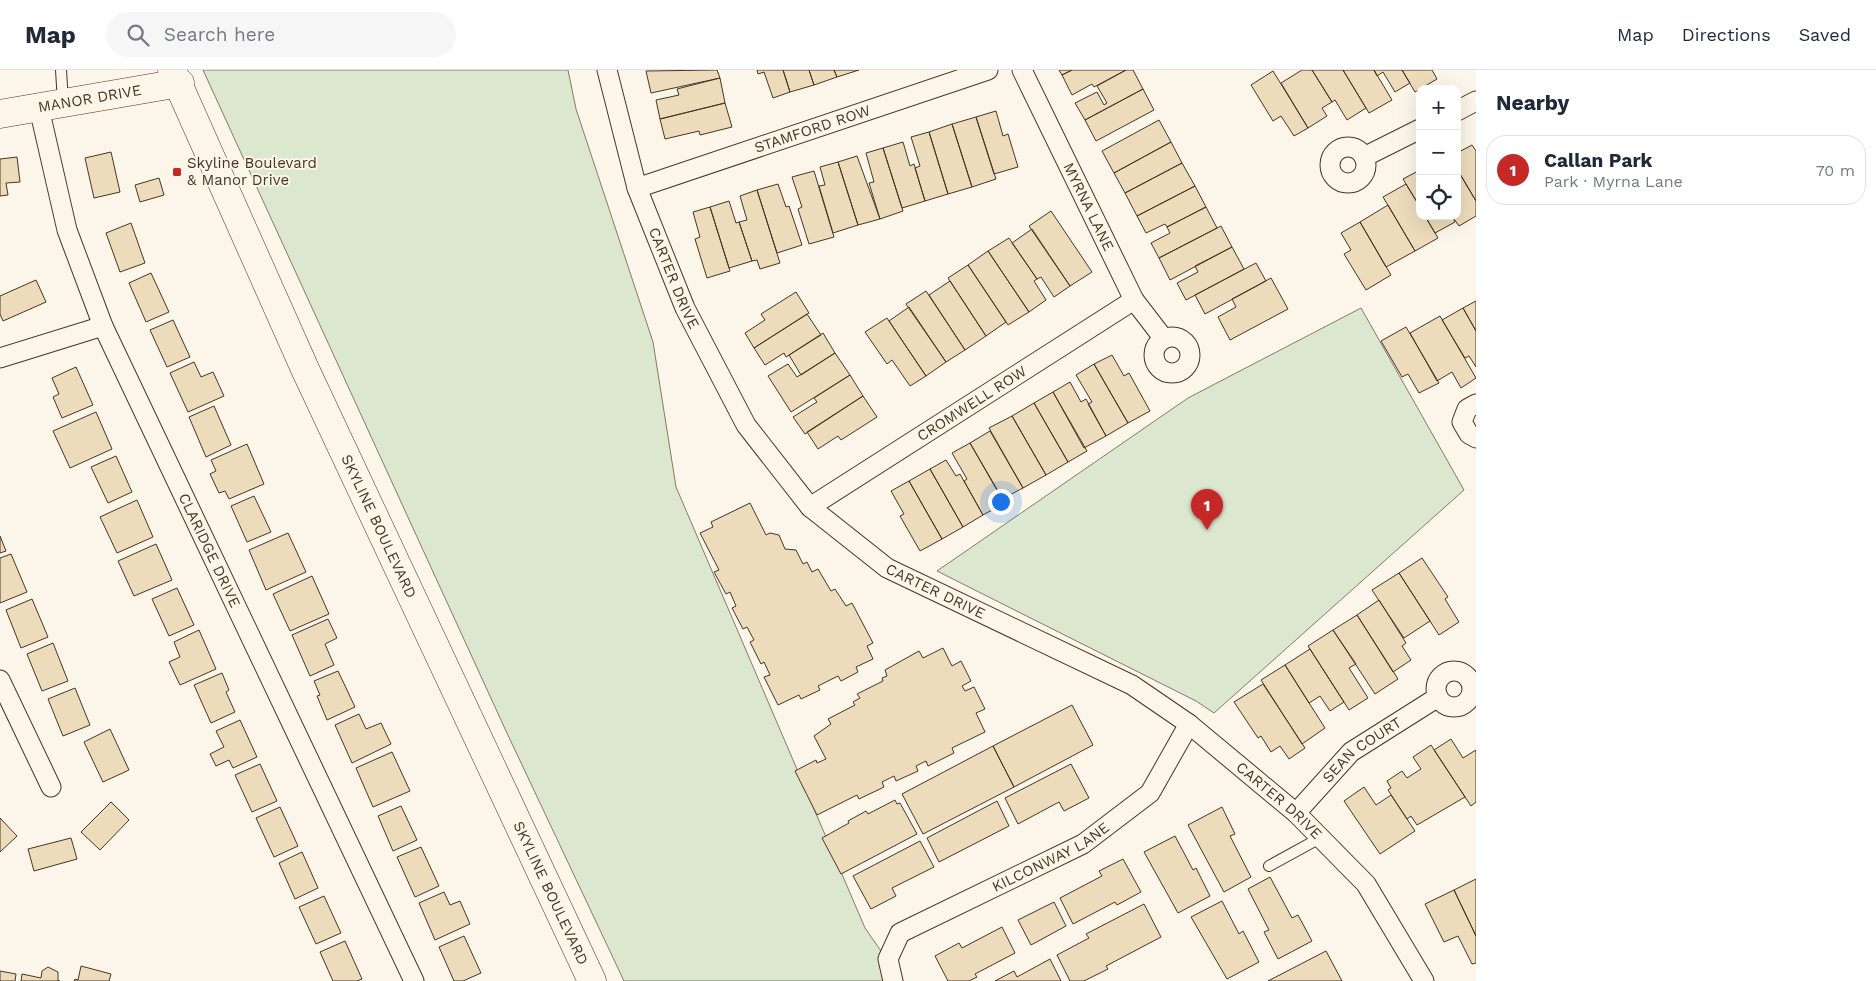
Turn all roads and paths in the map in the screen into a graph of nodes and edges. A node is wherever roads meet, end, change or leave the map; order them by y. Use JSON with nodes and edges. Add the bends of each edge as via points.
{"nodes":[{"id":1,"x":61,"y":70,"type":"edge"},
{"id":2,"x":607,"y":70,"type":"edge"},
{"id":3,"x":988,"y":70,"type":"edge"},
{"id":4,"x":1022,"y":70,"type":"edge"},
{"id":5,"x":176,"y":77,"type":"edge"},
{"id":6,"x":1476,"y":101,"type":"edge"},
{"id":7,"x":51,"y":106,"type":"junction"},
{"id":8,"x":1461,"y":109,"type":"edge"},
{"id":9,"x":0,"y":114,"type":"edge"},
{"id":10,"x":1418,"y":130,"type":"edge"},
{"id":11,"x":1364,"y":157,"type":"dead end"},
{"id":12,"x":637,"y":188,"type":"junction"},
{"id":13,"x":1134,"y":300,"type":"junction"},
{"id":14,"x":103,"y":326,"type":"junction"},
{"id":15,"x":1164,"y":339,"type":"dead end"},
{"id":16,"x":0,"y":358,"type":"edge"},
{"id":17,"x":1476,"y":404,"type":"edge"},
{"id":18,"x":1476,"y":438,"type":"edge"},
{"id":19,"x":810,"y":506,"type":"junction"},
{"id":20,"x":0,"y":680,"type":"edge"},
{"id":21,"x":1438,"y":697,"type":"dead end"},
{"id":22,"x":1189,"y":724,"type":"junction"},
{"id":23,"x":50,"y":787,"type":"dead end"},
{"id":24,"x":1296,"y":813,"type":"junction"},
{"id":25,"x":1320,"y":838,"type":"junction"},
{"id":26,"x":1269,"y":866,"type":"dead end"},
{"id":27,"x":414,"y":981,"type":"edge"},
{"id":28,"x":592,"y":981,"type":"edge"},
{"id":29,"x":893,"y":981,"type":"edge"},
{"id":30,"x":1424,"y":981,"type":"edge"}],
"edges":[{"from":1,"to":7,"type":"lane"},
{"from":2,"to":12,"type":"street","name":"CARTER DRIVE"},
{"from":3,"to":12,"type":"street","name":"STAMFORD ROW"},
{"from":4,"to":13,"type":"street","name":"MYRNA LANE"},
{"from":5,"to":7,"type":"main road","name":"MANOR DRIVE"},
{"from":5,"to":28,"type":"main road","name":"SKYLINE BOULEVARD","via":[[305,369]]},
{"from":6,"to":8,"type":"street"},
{"from":7,"to":9,"type":"main road","name":"MANOR DRIVE"},
{"from":7,"to":14,"type":"street","name":"CLARIDGE DRIVE","via":[[67,230]]},
{"from":10,"to":11,"type":"street"},
{"from":12,"to":19,"type":"street","name":"CARTER DRIVE","via":[[685,308],[746,425]]},
{"from":13,"to":15,"type":"street","name":"MYRNA LANE"},
{"from":13,"to":19,"type":"street","name":"CROMWELL ROW"},
{"from":14,"to":16,"type":"street"},
{"from":14,"to":27,"type":"street","name":"CLARIDGE DRIVE"},
{"from":17,"to":18,"type":"street","via":[[1466,409],[1462,422],[1469,434]]},
{"from":19,"to":22,"type":"street","name":"CARTER DRIVE","via":[[887,568],[1132,685]]},
{"from":20,"to":23,"type":"street"},
{"from":21,"to":24,"type":"street","name":"SEAN COURT","via":[[1351,752]]},
{"from":22,"to":24,"type":"street","name":"CARTER DRIVE"},
{"from":22,"to":29,"type":"street","name":"KILCONWAY LANE","via":[[1150,793],[1084,844],[900,932],[888,959]]},
{"from":24,"to":25,"type":"street","name":"CARTER DRIVE"},
{"from":25,"to":26,"type":"lane"},
{"from":25,"to":30,"type":"street","name":"CARTER DRIVE","via":[[1366,884]]}]}
